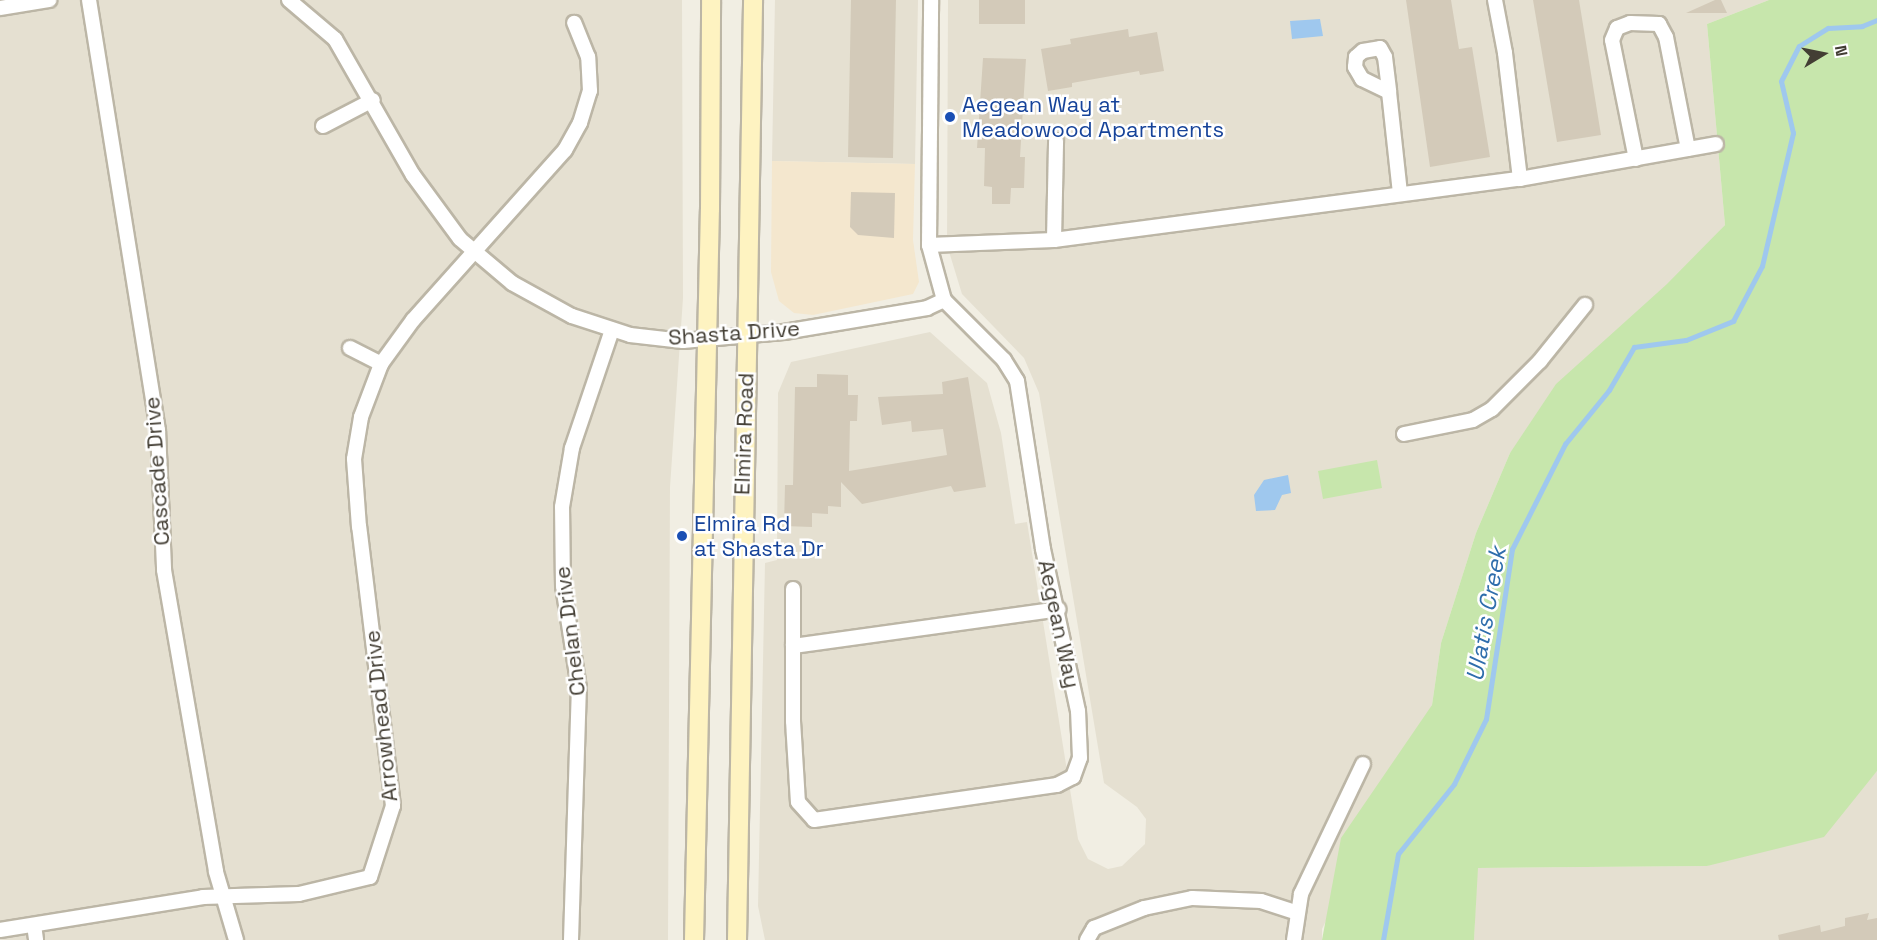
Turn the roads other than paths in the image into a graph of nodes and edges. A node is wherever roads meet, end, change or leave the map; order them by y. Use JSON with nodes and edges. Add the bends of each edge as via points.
{"nodes":[{"id":1,"x":49,"y":0,"type":"edge"},
{"id":2,"x":89,"y":0,"type":"edge"},
{"id":3,"x":289,"y":0,"type":"edge"},
{"id":4,"x":711,"y":0,"type":"edge"},
{"id":5,"x":753,"y":0,"type":"edge"},
{"id":6,"x":930,"y":0,"type":"edge"},
{"id":7,"x":1495,"y":0,"type":"edge"},
{"id":8,"x":0,"y":8,"type":"edge"},
{"id":9,"x":574,"y":23,"type":"dead end"},
{"id":10,"x":1389,"y":92,"type":"dead end"},
{"id":11,"x":373,"y":100,"type":"junction"},
{"id":12,"x":323,"y":126,"type":"dead end"},
{"id":13,"x":1056,"y":141,"type":"dead end"},
{"id":14,"x":1716,"y":144,"type":"dead end"},
{"id":15,"x":1688,"y":149,"type":"junction"},
{"id":16,"x":1636,"y":159,"type":"junction"},
{"id":17,"x":1520,"y":179,"type":"junction"},
{"id":18,"x":1400,"y":193,"type":"junction"},
{"id":19,"x":1054,"y":240,"type":"junction"},
{"id":20,"x":929,"y":245,"type":"junction"},
{"id":21,"x":474,"y":252,"type":"junction"},
{"id":22,"x":944,"y":300,"type":"junction"},
{"id":23,"x":1585,"y":305,"type":"dead end"},
{"id":24,"x":612,"y":330,"type":"junction"},
{"id":25,"x":749,"y":334,"type":"junction"},
{"id":26,"x":705,"y":339,"type":"junction"},
{"id":27,"x":350,"y":348,"type":"dead end"},
{"id":28,"x":381,"y":364,"type":"junction"},
{"id":29,"x":1404,"y":434,"type":"dead end"},
{"id":30,"x":793,"y":589,"type":"dead end"},
{"id":31,"x":1058,"y":609,"type":"junction"},
{"id":32,"x":793,"y":646,"type":"junction"},
{"id":33,"x":1363,"y":764,"type":"dead end"},
{"id":34,"x":223,"y":895,"type":"junction"},
{"id":35,"x":1297,"y":913,"type":"junction"},
{"id":36,"x":34,"y":925,"type":"junction"},
{"id":37,"x":0,"y":930,"type":"edge"},
{"id":38,"x":36,"y":940,"type":"edge"},
{"id":39,"x":236,"y":940,"type":"edge"},
{"id":40,"x":572,"y":940,"type":"edge"},
{"id":41,"x":694,"y":940,"type":"edge"},
{"id":42,"x":737,"y":940,"type":"edge"},
{"id":43,"x":1087,"y":940,"type":"edge"},
{"id":44,"x":1294,"y":940,"type":"edge"}],
"edges":[{"from":1,"to":8,"type":"street"},
{"from":2,"to":34,"type":"street","name":"Cascade Drive","via":[[158,430],[164,570]]},
{"from":3,"to":11,"type":"street","name":"Shasta Drive","via":[[335,39]]},
{"from":4,"to":26,"type":"main road","name":"Elmira Road"},
{"from":5,"to":25,"type":"main road","name":"Elmira Road"},
{"from":6,"to":20,"type":"street","name":"Aegean Way"},
{"from":7,"to":17,"type":"street"},
{"from":9,"to":21,"type":"street","name":"Arrowhead Drive","via":[[588,57],[590,91],[580,123],[565,150]]},
{"from":10,"to":18,"type":"street"},
{"from":11,"to":12,"type":"street"},
{"from":11,"to":21,"type":"street","name":"Shasta Drive","via":[[437,211]]},
{"from":13,"to":19,"type":"street"},
{"from":14,"to":15,"type":"street"},
{"from":15,"to":16,"type":"street"},
{"from":15,"to":16,"type":"street","via":[[1666,37],[1659,24],[1630,23],[1617,28],[1612,40]]},
{"from":16,"to":17,"type":"street"},
{"from":17,"to":18,"type":"street"},
{"from":18,"to":19,"type":"street"},
{"from":19,"to":20,"type":"street"},
{"from":20,"to":22,"type":"street","name":"Aegean Way"},
{"from":21,"to":24,"type":"street","name":"Shasta Drive","via":[[544,302]]},
{"from":21,"to":28,"type":"street","name":"Arrowhead Drive","via":[[413,320]]},
{"from":22,"to":25,"type":"street","name":"Shasta Drive","via":[[926,308],[784,332]]},
{"from":22,"to":31,"type":"street","name":"Aegean Way","via":[[1004,360],[1017,381],[1042,549]]},
{"from":23,"to":29,"type":"street","via":[[1540,361],[1492,409],[1473,420]]},
{"from":24,"to":26,"type":"street","name":"Shasta Drive","via":[[679,341]]},
{"from":24,"to":40,"type":"street","name":"Chelan Drive","via":[[572,448],[562,507],[563,586],[579,688]]},
{"from":25,"to":26,"type":"street","name":"Shasta Drive"},
{"from":25,"to":42,"type":"main road","name":"Elmira Road","via":[[742,486]]},
{"from":26,"to":41,"type":"main road","name":"Elmira Road"},
{"from":27,"to":28,"type":"street"},
{"from":28,"to":34,"type":"street","name":"Arrowhead Drive","via":[[361,417],[354,459],[392,784],[391,815],[370,877],[299,894]]},
{"from":30,"to":32,"type":"street","name":"Aegean Way"},
{"from":31,"to":32,"type":"street"},
{"from":31,"to":32,"type":"street","name":"Aegean Way","via":[[1078,711],[1080,758],[1073,777],[1057,785],[844,818],[814,820],[798,802]]},
{"from":33,"to":35,"type":"street","via":[[1301,894]]},
{"from":34,"to":36,"type":"street","name":"Arrowhead Drive"},
{"from":34,"to":39,"type":"street","name":"Cascade Drive"},
{"from":35,"to":43,"type":"street","via":[[1261,901],[1192,898],[1144,908],[1094,928]]},
{"from":35,"to":44,"type":"street"},
{"from":36,"to":37,"type":"street","name":"Arrowhead Drive"},
{"from":36,"to":38,"type":"street"}]}
